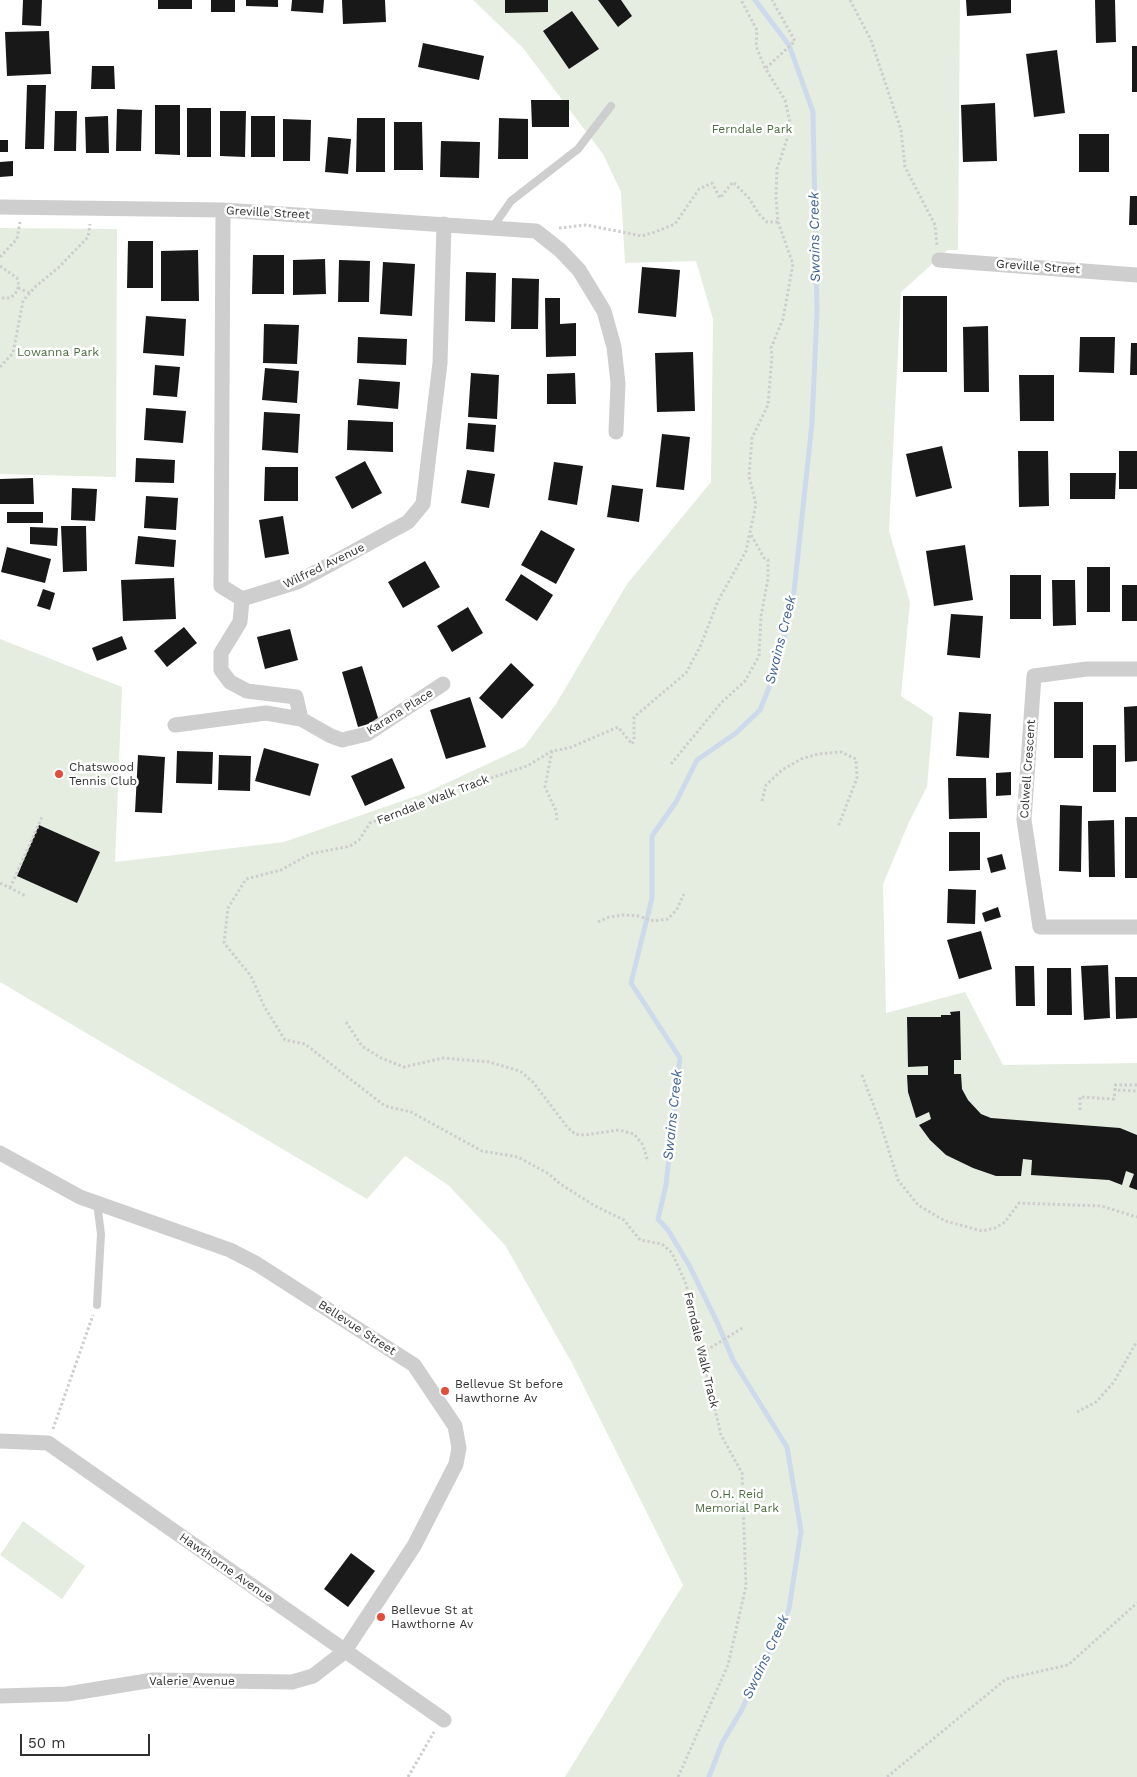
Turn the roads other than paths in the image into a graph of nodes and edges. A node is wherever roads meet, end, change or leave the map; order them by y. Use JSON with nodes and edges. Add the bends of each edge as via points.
{"nodes":[{"id":1,"x":611,"y":106,"type":"dead end"},
{"id":2,"x":0,"y":207,"type":"edge"},
{"id":3,"x":223,"y":210,"type":"junction"},
{"id":4,"x":444,"y":224,"type":"junction"},
{"id":5,"x":493,"y":227,"type":"junction"},
{"id":6,"x":939,"y":260,"type":"road end"},
{"id":7,"x":1137,"y":275,"type":"edge"},
{"id":8,"x":616,"y":432,"type":"dead end"},
{"id":9,"x":242,"y":599,"type":"junction"},
{"id":10,"x":1137,"y":668,"type":"edge"},
{"id":11,"x":443,"y":684,"type":"dead end"},
{"id":12,"x":301,"y":719,"type":"junction"},
{"id":13,"x":175,"y":726,"type":"dead end"},
{"id":14,"x":1137,"y":927,"type":"edge"},
{"id":15,"x":0,"y":1153,"type":"edge"},
{"id":16,"x":97,"y":1203,"type":"junction"},
{"id":17,"x":97,"y":1305,"type":"road end"},
{"id":18,"x":0,"y":1441,"type":"edge"},
{"id":19,"x":344,"y":1652,"type":"junction"},
{"id":20,"x":0,"y":1696,"type":"edge"},
{"id":21,"x":444,"y":1720,"type":"road end"}],
"edges":[{"from":1,"to":5,"type":"lane","via":[[578,149],[511,200]]},
{"from":2,"to":3,"type":"street","name":"Greville Street"},
{"from":3,"to":4,"type":"street","name":"Greville Street"},
{"from":3,"to":9,"type":"street","via":[[221,586]]},
{"from":4,"to":5,"type":"street","name":"Greville Street"},
{"from":4,"to":9,"type":"street","name":"Wilfred Avenue","via":[[440,363],[423,504],[408,522],[318,571],[297,582]]},
{"from":5,"to":8,"type":"street","name":"Greville Street","via":[[536,231],[579,270],[604,311],[614,347],[618,383]]},
{"from":6,"to":7,"type":"street","name":"Greville Street"},
{"from":9,"to":12,"type":"street","via":[[240,622],[221,653],[221,670],[230,682],[247,691],[296,697]]},
{"from":10,"to":14,"type":"street","name":"Colwell Crescent","via":[[1087,669],[1034,676],[1024,820],[1040,927]]},
{"from":11,"to":12,"type":"street","name":"Karana Place","via":[[368,734],[342,740]]},
{"from":12,"to":13,"type":"street","name":"Karana Place","via":[[266,713]]},
{"from":15,"to":16,"type":"street","name":"Bellevue Street","via":[[65,1190]]},
{"from":16,"to":17,"type":"lane","via":[[101,1234]]},
{"from":16,"to":19,"type":"street","name":"Bellevue Street","via":[[230,1250],[257,1264],[414,1366],[455,1426],[460,1448],[456,1464],[414,1546]]},
{"from":18,"to":19,"type":"street","name":"Hawthorne Avenue","via":[[48,1442]]},
{"from":19,"to":20,"type":"street","name":"Valerie Avenue","via":[[323,1670],[303,1681],[153,1680],[67,1694]]},
{"from":19,"to":21,"type":"street","name":"Hawthorne Avenue"}]}
